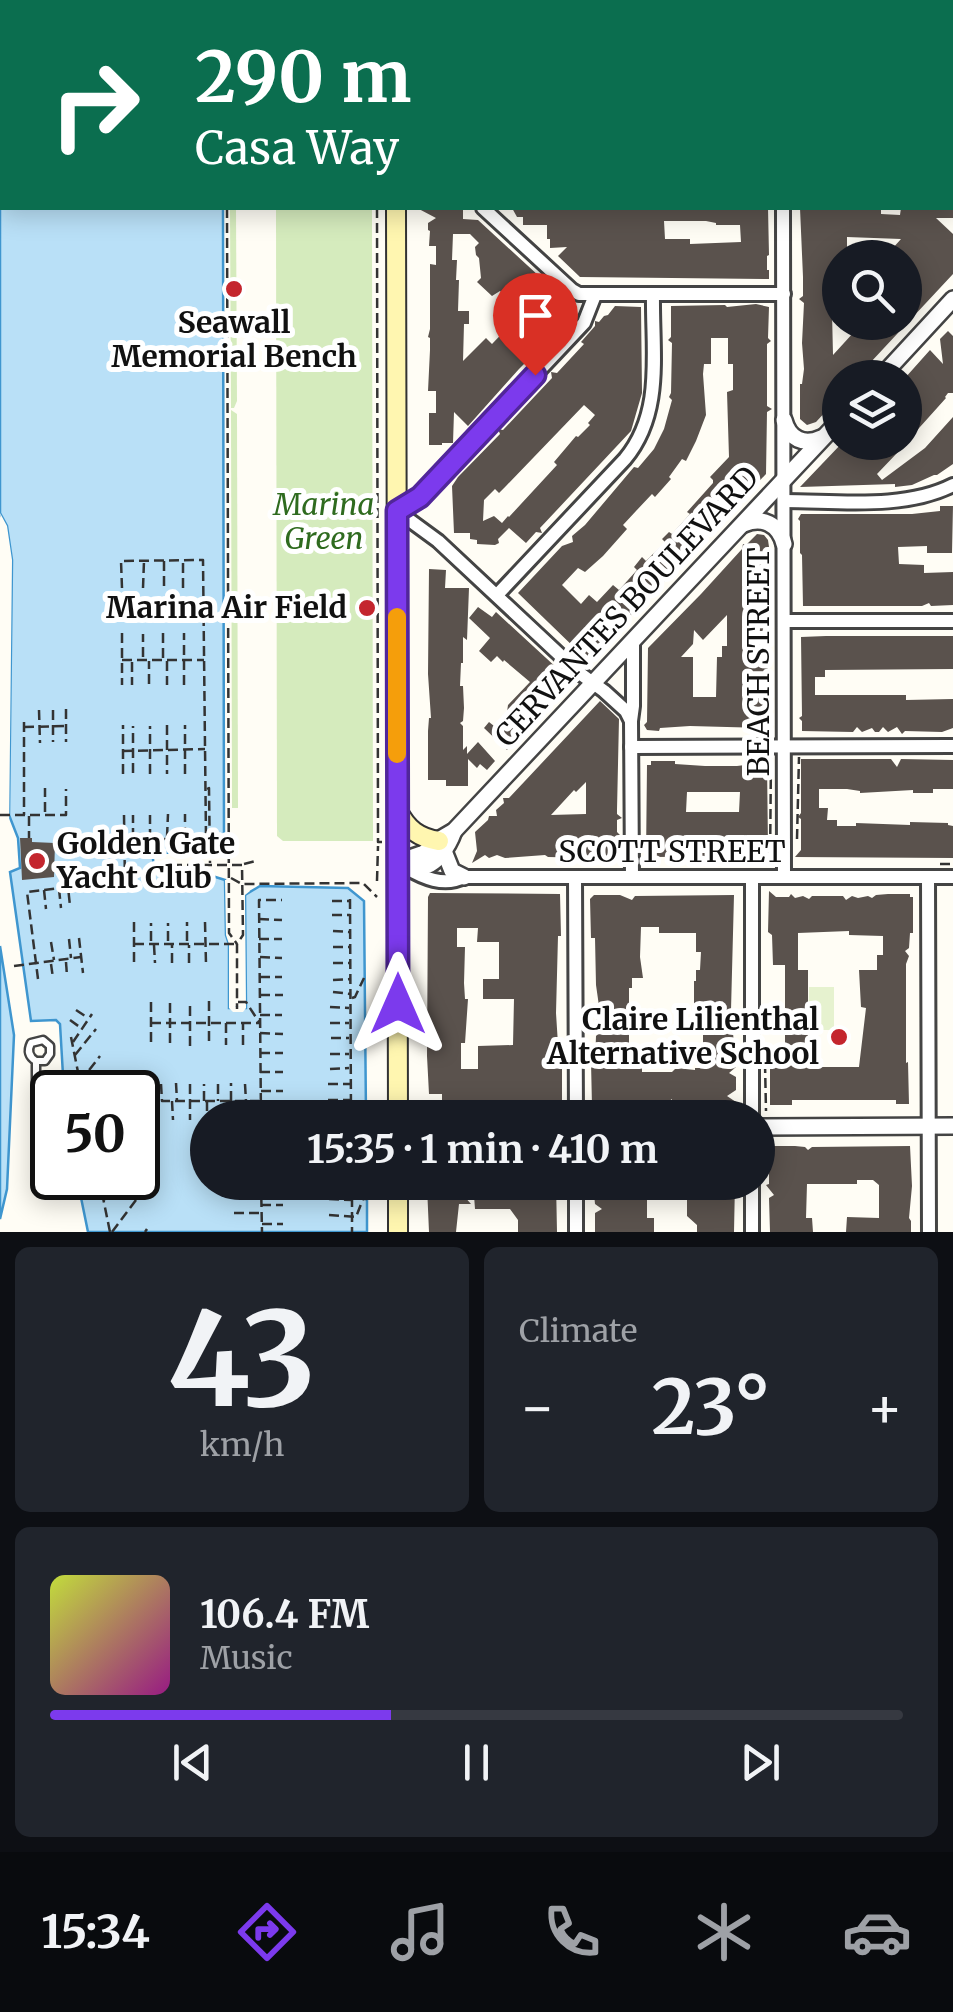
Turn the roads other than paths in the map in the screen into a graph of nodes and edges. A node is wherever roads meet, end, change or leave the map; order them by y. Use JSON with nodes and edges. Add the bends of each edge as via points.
{"nodes":[{"id":1,"x":396,"y":210,"type":"edge"},
{"id":2,"x":486,"y":210,"type":"edge"},
{"id":3,"x":784,"y":210,"type":"edge"},
{"id":4,"x":652,"y":294,"type":"junction"},
{"id":5,"x":784,"y":294,"type":"junction"},
{"id":6,"x":595,"y":295,"type":"junction"},
{"id":7,"x":953,"y":299,"type":"edge"},
{"id":8,"x":897,"y":360,"type":"edge"},
{"id":9,"x":784,"y":420,"type":"junction"},
{"id":10,"x":822,"y":437,"type":"edge"},
{"id":11,"x":822,"y":439,"type":"edge"},
{"id":12,"x":784,"y":480,"type":"junction"},
{"id":13,"x":953,"y":485,"type":"edge"},
{"id":14,"x":784,"y":501,"type":"junction"},
{"id":15,"x":397,"y":511,"type":"junction"},
{"id":16,"x":740,"y":526,"type":"junction"},
{"id":17,"x":784,"y":544,"type":"junction"},
{"id":18,"x":496,"y":596,"type":"junction"},
{"id":19,"x":784,"y":621,"type":"junction"},
{"id":20,"x":953,"y":621,"type":"edge"},
{"id":21,"x":633,"y":641,"type":"junction"},
{"id":22,"x":593,"y":683,"type":"junction"},
{"id":23,"x":631,"y":721,"type":"junction"},
{"id":24,"x":784,"y":746,"type":"junction"},
{"id":25,"x":953,"y":746,"type":"edge"},
{"id":26,"x":631,"y":747,"type":"junction"},
{"id":27,"x":398,"y":811,"type":"junction"},
{"id":28,"x":446,"y":841,"type":"junction"},
{"id":29,"x":398,"y":862,"type":"junction"},
{"id":30,"x":928,"y":876,"type":"junction"},
{"id":31,"x":953,"y":876,"type":"edge"},
{"id":32,"x":575,"y":877,"type":"junction"},
{"id":33,"x":632,"y":877,"type":"junction"},
{"id":34,"x":752,"y":877,"type":"junction"},
{"id":35,"x":784,"y":877,"type":"junction"},
{"id":36,"x":464,"y":878,"type":"junction"},
{"id":37,"x":36,"y":1061,"type":"dead end"},
{"id":38,"x":36,"y":1070,"type":"edge"},
{"id":39,"x":398,"y":1100,"type":"edge"},
{"id":40,"x":576,"y":1100,"type":"edge"},
{"id":41,"x":752,"y":1100,"type":"edge"},
{"id":42,"x":928,"y":1126,"type":"junction"},
{"id":43,"x":953,"y":1126,"type":"edge"},
{"id":44,"x":775,"y":1127,"type":"edge"},
{"id":45,"x":398,"y":1200,"type":"edge"},
{"id":46,"x":576,"y":1200,"type":"edge"},
{"id":47,"x":752,"y":1200,"type":"edge"},
{"id":48,"x":398,"y":1232,"type":"edge"},
{"id":49,"x":576,"y":1232,"type":"edge"},
{"id":50,"x":752,"y":1232,"type":"edge"},
{"id":51,"x":928,"y":1232,"type":"edge"}],
"edges":[{"from":1,"to":15,"type":"main road"},
{"from":2,"to":6,"type":"street","via":[[572,290]]},
{"from":3,"to":5,"type":"street","name":"BEACH STREET"},
{"from":4,"to":5,"type":"street"},
{"from":4,"to":6,"type":"street"},
{"from":4,"to":18,"type":"street","via":[[652,400],[641,436]]},
{"from":5,"to":9,"type":"street","name":"BEACH STREET"},
{"from":6,"to":15,"type":"street","via":[[584,322],[420,497]]},
{"from":7,"to":8,"type":"street"},
{"from":9,"to":10,"type":"street","via":[[799,440]]},
{"from":9,"to":12,"type":"street","name":"BEACH STREET"},
{"from":11,"to":12,"type":"street","name":"CERVANTES BOULEVARD"},
{"from":12,"to":14,"type":"street","name":"BEACH STREET"},
{"from":12,"to":16,"type":"street","name":"CERVANTES BOULEVARD"},
{"from":13,"to":14,"type":"street","via":[[900,501]]},
{"from":14,"to":17,"type":"street","name":"BEACH STREET"},
{"from":15,"to":18,"type":"street"},
{"from":15,"to":27,"type":"main road"},
{"from":16,"to":17,"type":"street","via":[[768,523]]},
{"from":16,"to":21,"type":"street","name":"CERVANTES BOULEVARD"},
{"from":17,"to":19,"type":"street","name":"BEACH STREET"},
{"from":18,"to":22,"type":"street"},
{"from":19,"to":20,"type":"street"},
{"from":19,"to":24,"type":"street","name":"BEACH STREET"},
{"from":21,"to":22,"type":"street","name":"CERVANTES BOULEVARD"},
{"from":21,"to":23,"type":"street"},
{"from":22,"to":23,"type":"street"},
{"from":22,"to":28,"type":"street","name":"CERVANTES BOULEVARD"},
{"from":23,"to":26,"type":"street"},
{"from":24,"to":25,"type":"street"},
{"from":24,"to":26,"type":"street"},
{"from":24,"to":35,"type":"street","name":"BEACH STREET"},
{"from":26,"to":33,"type":"street"},
{"from":27,"to":28,"type":"main road","via":[[416,834]]},
{"from":27,"to":29,"type":"main road"},
{"from":28,"to":29,"type":"street","via":[[425,867]]},
{"from":28,"to":36,"type":"street","via":[[452,871]]},
{"from":29,"to":36,"type":"street","name":"SCOTT STREET","via":[[431,880]]},
{"from":29,"to":39,"type":"main road"},
{"from":30,"to":31,"type":"street","name":"SCOTT STREET"},
{"from":30,"to":35,"type":"street","name":"SCOTT STREET"},
{"from":30,"to":42,"type":"street"},
{"from":32,"to":33,"type":"street","name":"SCOTT STREET"},
{"from":32,"to":36,"type":"street","name":"SCOTT STREET"},
{"from":32,"to":40,"type":"street"},
{"from":33,"to":34,"type":"street","name":"SCOTT STREET"},
{"from":34,"to":35,"type":"street","name":"SCOTT STREET"},
{"from":34,"to":41,"type":"street"},
{"from":37,"to":38,"type":"lane"},
{"from":42,"to":43,"type":"street"},
{"from":42,"to":44,"type":"street"},
{"from":42,"to":51,"type":"street"},
{"from":45,"to":48,"type":"main road"},
{"from":46,"to":49,"type":"street"},
{"from":47,"to":50,"type":"street"}]}
